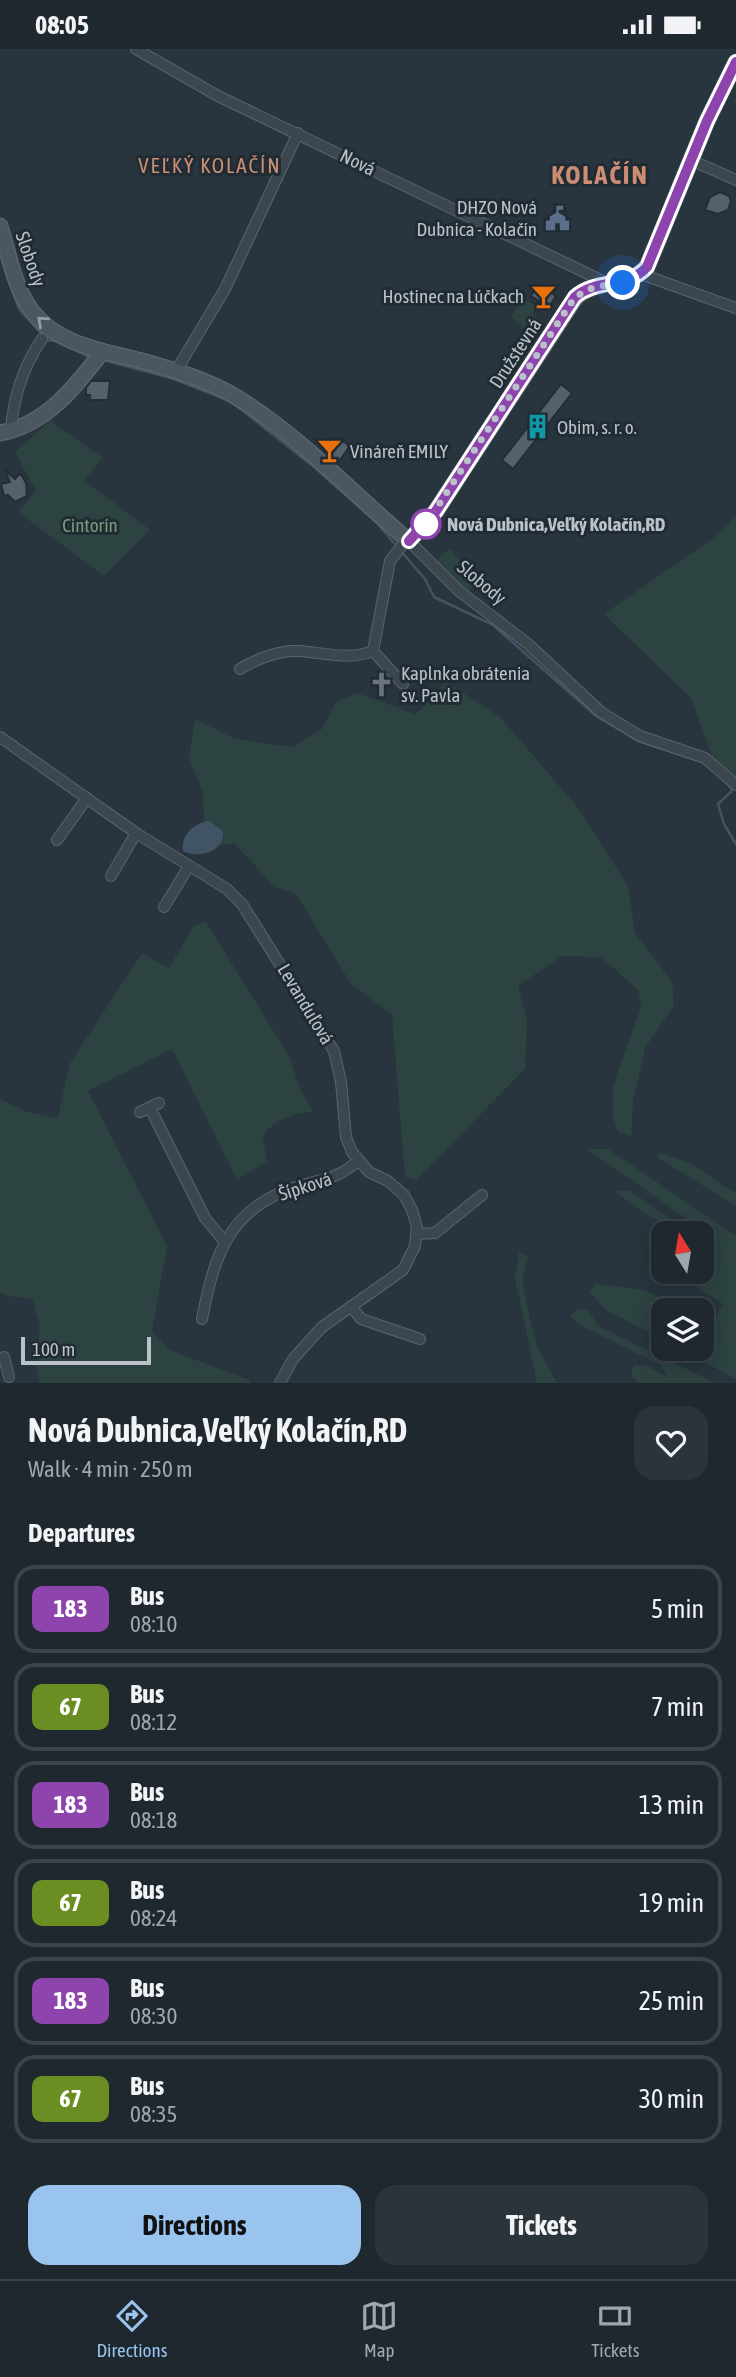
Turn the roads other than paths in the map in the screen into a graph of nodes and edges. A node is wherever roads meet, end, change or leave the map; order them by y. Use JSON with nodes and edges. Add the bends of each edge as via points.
{"nodes":[{"id":1,"x":136,"y":49,"type":"edge"},
{"id":2,"x":736,"y":62,"type":"edge"},
{"id":3,"x":298,"y":133,"type":"junction"},
{"id":4,"x":691,"y":160,"type":"junction"},
{"id":5,"x":736,"y":180,"type":"edge"},
{"id":6,"x":0,"y":226,"type":"edge"},
{"id":7,"x":582,"y":271,"type":"junction"},
{"id":8,"x":640,"y":274,"type":"junction"},
{"id":9,"x":610,"y":284,"type":"junction"},
{"id":10,"x":584,"y":291,"type":"junction"},
{"id":11,"x":736,"y":308,"type":"edge"},
{"id":12,"x":42,"y":339,"type":"dead end"},
{"id":13,"x":102,"y":352,"type":"junction"},
{"id":14,"x":176,"y":371,"type":"junction"},
{"id":15,"x":6,"y":432,"type":"edge"},
{"id":16,"x":403,"y":544,"type":"junction"},
{"id":17,"x":373,"y":652,"type":"junction"},
{"id":18,"x":240,"y":669,"type":"dead end"},
{"id":19,"x":402,"y":684,"type":"dead end"},
{"id":20,"x":0,"y":737,"type":"edge"},
{"id":21,"x":736,"y":785,"type":"edge"},
{"id":22,"x":87,"y":798,"type":"junction"},
{"id":23,"x":136,"y":832,"type":"junction"},
{"id":24,"x":57,"y":839,"type":"dead end"},
{"id":25,"x":189,"y":866,"type":"junction"},
{"id":26,"x":111,"y":876,"type":"dead end"},
{"id":27,"x":164,"y":907,"type":"dead end"},
{"id":28,"x":150,"y":1108,"type":"dead end"},
{"id":29,"x":358,"y":1161,"type":"junction"},
{"id":30,"x":482,"y":1195,"type":"dead end"},
{"id":31,"x":417,"y":1234,"type":"junction"},
{"id":32,"x":225,"y":1242,"type":"junction"},
{"id":33,"x":351,"y":1306,"type":"junction"},
{"id":34,"x":202,"y":1319,"type":"dead end"},
{"id":35,"x":420,"y":1339,"type":"dead end"},
{"id":36,"x":280,"y":1383,"type":"edge"}],
"edges":[{"from":1,"to":3,"type":"street","name":"Nová","via":[[218,96]]},
{"from":2,"to":4,"type":"street"},
{"from":3,"to":7,"type":"street","name":"Nová"},
{"from":3,"to":14,"type":"street","via":[[225,289]]},
{"from":4,"to":5,"type":"street"},
{"from":4,"to":8,"type":"street","via":[[652,258]]},
{"from":13,"to":6,"type":"street","name":"Slobody","one_way":true,"via":[[57,333],[31,310],[18,285]]},
{"from":7,"to":9,"type":"street","name":"Nová"},
{"from":7,"to":10,"type":"street"},
{"from":8,"to":9,"type":"street"},
{"from":8,"to":11,"type":"street"},
{"from":9,"to":10,"type":"street"},
{"from":10,"to":16,"type":"street","name":"Družstevná","via":[[556,324],[436,511]]},
{"from":12,"to":15,"type":"street","via":[[27,363]]},
{"from":13,"to":14,"type":"street","name":"Slobody"},
{"from":13,"to":15,"type":"street","via":[[63,399]]},
{"from":14,"to":16,"type":"street","name":"Slobody","via":[[229,393],[259,413],[318,460]]},
{"from":16,"to":17,"type":"street","name":"Družstevná","via":[[384,584]]},
{"from":16,"to":21,"type":"street","name":"Slobody","via":[[528,643],[601,712],[640,736],[705,758]]},
{"from":17,"to":18,"type":"street","via":[[351,657],[285,652]]},
{"from":17,"to":19,"type":"street"},
{"from":20,"to":22,"type":"street","name":"Levanduľová"},
{"from":22,"to":23,"type":"street","name":"Levanduľová"},
{"from":22,"to":24,"type":"street"},
{"from":23,"to":25,"type":"street","name":"Levanduľová"},
{"from":23,"to":26,"type":"street"},
{"from":25,"to":27,"type":"street"},
{"from":25,"to":29,"type":"street","name":"Levanduľová","via":[[242,904],[325,1035],[338,1066],[346,1137]]},
{"from":28,"to":32,"type":"street","via":[[205,1219]]},
{"from":29,"to":31,"type":"street","via":[[404,1195]]},
{"from":29,"to":32,"type":"street","name":"Šípková","via":[[338,1176],[270,1198],[243,1219]]},
{"from":30,"to":31,"type":"street","via":[[435,1233]]},
{"from":31,"to":33,"type":"street","via":[[403,1270]]},
{"from":32,"to":34,"type":"street","name":"Šípková","via":[[211,1270]]},
{"from":33,"to":35,"type":"street","via":[[361,1319]]},
{"from":33,"to":36,"type":"street","via":[[304,1345]]}]}
